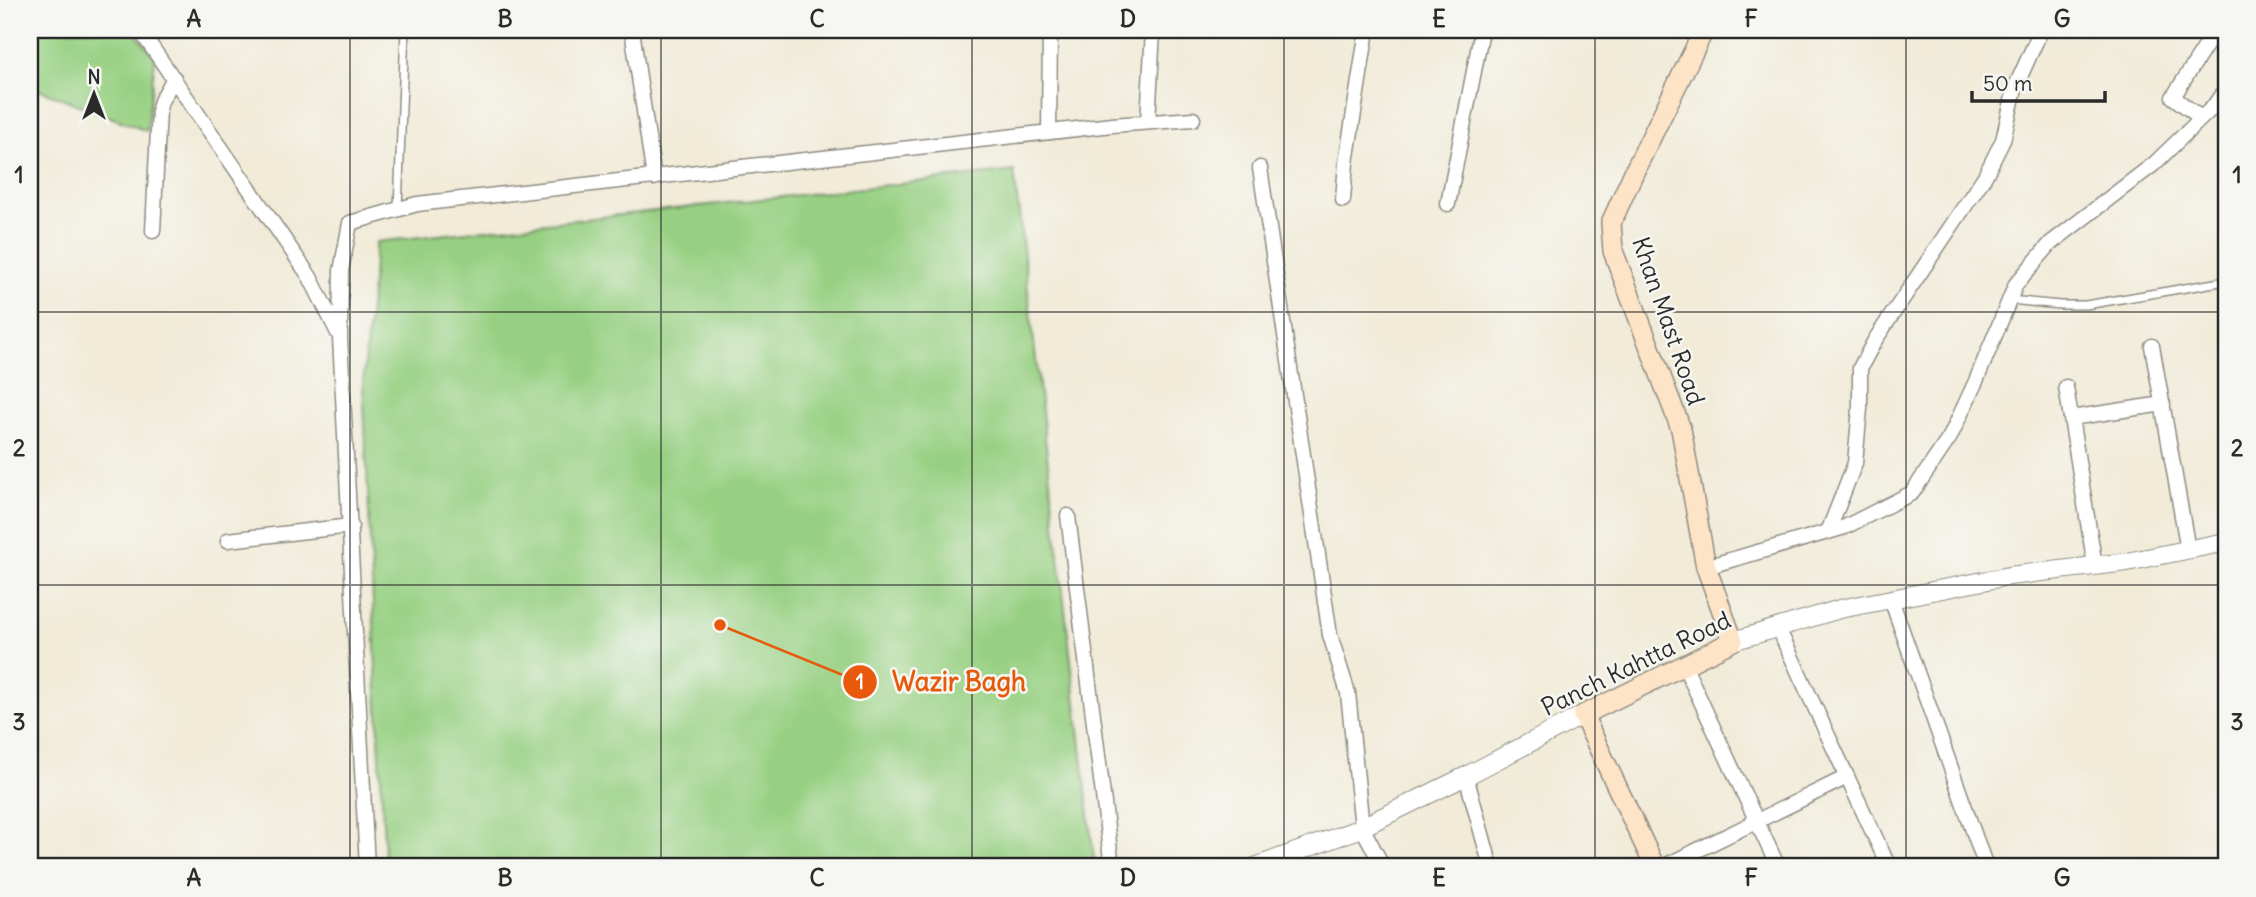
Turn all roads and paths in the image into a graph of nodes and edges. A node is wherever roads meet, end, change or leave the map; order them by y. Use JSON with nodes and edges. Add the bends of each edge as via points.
{"nodes":[{"id":1,"x":140,"y":30,"type":"edge"},
{"id":2,"x":405,"y":30,"type":"edge"},
{"id":3,"x":632,"y":30,"type":"edge"},
{"id":4,"x":1050,"y":30,"type":"edge"},
{"id":5,"x":1153,"y":30,"type":"edge"},
{"id":6,"x":1367,"y":30,"type":"edge"},
{"id":7,"x":1482,"y":30,"type":"edge"},
{"id":8,"x":1704,"y":30,"type":"edge"},
{"id":9,"x":2041,"y":30,"type":"edge"},
{"id":10,"x":2216,"y":30,"type":"edge"},
{"id":11,"x":174,"y":78,"type":"junction"},
{"id":12,"x":2226,"y":89,"type":"edge"},
{"id":13,"x":2201,"y":118,"type":"junction"},
{"id":14,"x":1193,"y":119,"type":"dead end"},
{"id":15,"x":1148,"y":122,"type":"junction"},
{"id":16,"x":1049,"y":132,"type":"junction"},
{"id":17,"x":1260,"y":168,"type":"dead end"},
{"id":18,"x":654,"y":178,"type":"junction"},
{"id":19,"x":1343,"y":200,"type":"dead end"},
{"id":20,"x":1448,"y":204,"type":"dead end"},
{"id":21,"x":398,"y":209,"type":"junction"},
{"id":22,"x":153,"y":232,"type":"dead end"},
{"id":23,"x":2226,"y":281,"type":"edge"},
{"id":24,"x":2009,"y":300,"type":"junction"},
{"id":25,"x":340,"y":337,"type":"junction"},
{"id":26,"x":2152,"y":346,"type":"dead end"},
{"id":27,"x":2066,"y":387,"type":"dead end"},
{"id":28,"x":2163,"y":404,"type":"junction"},
{"id":29,"x":2071,"y":418,"type":"junction"},
{"id":30,"x":1068,"y":516,"type":"dead end"},
{"id":31,"x":351,"y":526,"type":"junction"},
{"id":32,"x":1828,"y":532,"type":"junction"},
{"id":33,"x":228,"y":540,"type":"dead end"},
{"id":34,"x":2226,"y":542,"type":"edge"},
{"id":35,"x":2188,"y":550,"type":"junction"},
{"id":36,"x":2095,"y":566,"type":"junction"},
{"id":37,"x":1706,"y":567,"type":"junction"},
{"id":38,"x":1891,"y":598,"type":"junction"},
{"id":39,"x":1778,"y":628,"type":"junction"},
{"id":40,"x":1733,"y":641,"type":"junction"},
{"id":41,"x":1684,"y":665,"type":"junction"},
{"id":42,"x":1583,"y":715,"type":"junction"},
{"id":43,"x":1466,"y":776,"type":"junction"},
{"id":44,"x":1847,"y":777,"type":"junction"},
{"id":45,"x":1757,"y":821,"type":"junction"},
{"id":46,"x":1362,"y":827,"type":"junction"},
{"id":47,"x":1292,"y":861,"type":"edge"},
{"id":48,"x":367,"y":867,"type":"edge"},
{"id":49,"x":1112,"y":867,"type":"edge"},
{"id":50,"x":1255,"y":867,"type":"edge"},
{"id":51,"x":1382,"y":867,"type":"edge"},
{"id":52,"x":1491,"y":867,"type":"edge"},
{"id":53,"x":1655,"y":867,"type":"edge"},
{"id":54,"x":1663,"y":867,"type":"edge"},
{"id":55,"x":1778,"y":867,"type":"edge"},
{"id":56,"x":1889,"y":867,"type":"edge"},
{"id":57,"x":1986,"y":867,"type":"edge"}],
"edges":[{"from":1,"to":11,"type":"street"},
{"from":2,"to":21,"type":"lane"},
{"from":3,"to":18,"type":"street"},
{"from":4,"to":16,"type":"street"},
{"from":5,"to":15,"type":"street"},
{"from":6,"to":19,"type":"street"},
{"from":7,"to":20,"type":"street"},
{"from":8,"to":37,"type":"main road","name":"Khan Mast Road","via":[[1611,223],[1613,251],[1681,429]]},
{"from":9,"to":32,"type":"street","via":[[2015,88],[2003,140],[1985,176],[1860,368],[1855,463]]},
{"from":10,"to":13,"type":"street","via":[[2173,97]]},
{"from":11,"to":22,"type":"street","via":[[159,109]]},
{"from":11,"to":25,"type":"street","via":[[310,277]]},
{"from":12,"to":13,"type":"street"},
{"from":13,"to":24,"type":"street","via":[[2154,164],[2051,243],[2016,284]]},
{"from":14,"to":15,"type":"street"},
{"from":15,"to":16,"type":"street"},
{"from":16,"to":18,"type":"street"},
{"from":17,"to":46,"type":"street","via":[[1330,635],[1348,693]]},
{"from":18,"to":21,"type":"street"},
{"from":21,"to":25,"type":"street","via":[[350,223],[341,271]]},
{"from":23,"to":24,"type":"lane","via":[[2086,304]]},
{"from":24,"to":32,"type":"street","via":[[1950,437],[1912,494]]},
{"from":25,"to":31,"type":"street"},
{"from":26,"to":28,"type":"street"},
{"from":27,"to":29,"type":"street"},
{"from":28,"to":29,"type":"street"},
{"from":28,"to":35,"type":"street"},
{"from":29,"to":36,"type":"street"},
{"from":30,"to":49,"type":"street"},
{"from":31,"to":33,"type":"street"},
{"from":31,"to":48,"type":"street"},
{"from":32,"to":37,"type":"street"},
{"from":34,"to":35,"type":"street","name":"Panch Kahtta Road"},
{"from":35,"to":36,"type":"street","name":"Panch Kahtta Road"},
{"from":36,"to":38,"type":"street","name":"Panch Kahtta Road"},
{"from":37,"to":40,"type":"main road","name":"Khan Mast Road"},
{"from":38,"to":39,"type":"street","name":"Panch Kahtta Road"},
{"from":38,"to":57,"type":"street"},
{"from":39,"to":40,"type":"street","name":"Panch Kahtta Road"},
{"from":39,"to":44,"type":"street"},
{"from":40,"to":41,"type":"main road","name":"Panch Kahtta Road"},
{"from":41,"to":42,"type":"main road","name":"Panch Kahtta Road"},
{"from":41,"to":45,"type":"street"},
{"from":42,"to":43,"type":"street","name":"Panch Kahtta Road"},
{"from":42,"to":53,"type":"main road"},
{"from":43,"to":46,"type":"street","name":"Panch Kahtta Road"},
{"from":43,"to":52,"type":"street"},
{"from":44,"to":45,"type":"street"},
{"from":44,"to":56,"type":"street"},
{"from":45,"to":54,"type":"street"},
{"from":45,"to":55,"type":"street"},
{"from":46,"to":47,"type":"street","name":"Panch Kahtta Road"},
{"from":46,"to":51,"type":"street"},
{"from":47,"to":50,"type":"street","name":"Panch Kahtta Road"}]}
